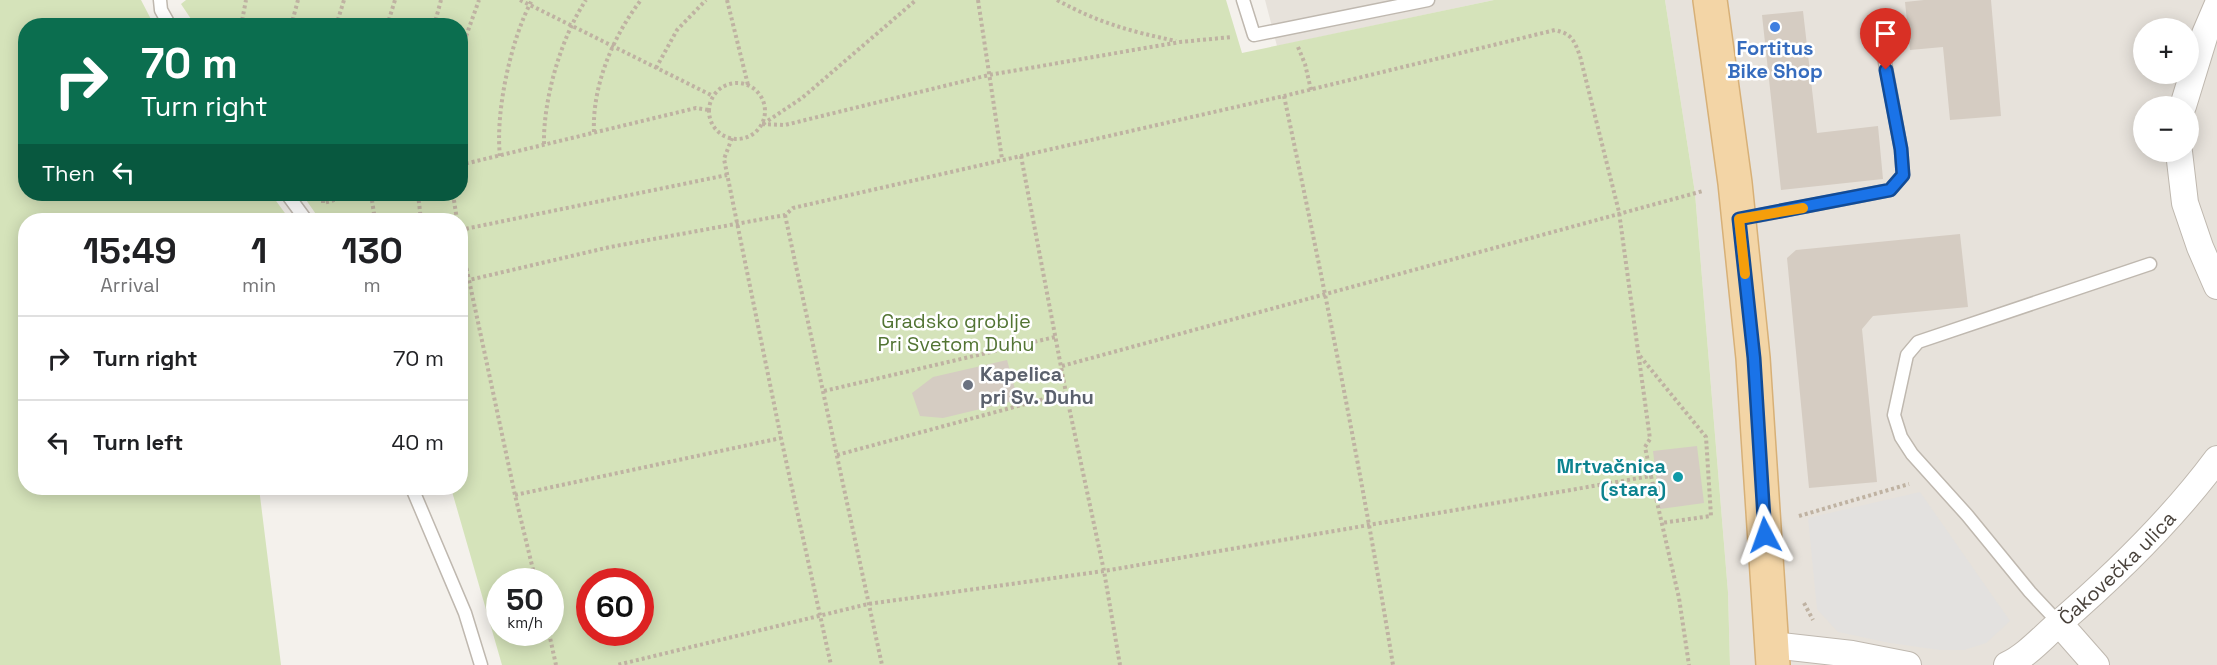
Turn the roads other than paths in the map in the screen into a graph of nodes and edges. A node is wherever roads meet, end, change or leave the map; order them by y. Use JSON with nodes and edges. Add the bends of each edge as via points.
{"nodes":[{"id":1,"x":160,"y":0,"type":"edge"},
{"id":2,"x":1244,"y":0,"type":"edge"},
{"id":3,"x":1428,"y":0,"type":"edge"},
{"id":4,"x":1710,"y":0,"type":"edge"},
{"id":5,"x":2217,"y":6,"type":"edge"},
{"id":6,"x":166,"y":18,"type":"edge"},
{"id":7,"x":1879,"y":30,"type":"dead end"},
{"id":8,"x":2186,"y":96,"type":"edge"},
{"id":9,"x":2180,"y":162,"type":"edge"},
{"id":10,"x":1739,"y":219,"type":"junction"},
{"id":11,"x":2150,"y":264,"type":"dead end"},
{"id":12,"x":2217,"y":286,"type":"edge"},
{"id":13,"x":2217,"y":459,"type":"edge"},
{"id":14,"x":415,"y":495,"type":"edge"},
{"id":15,"x":2059,"y":623,"type":"junction"},
{"id":16,"x":1773,"y":655,"type":"edge"},
{"id":17,"x":481,"y":665,"type":"edge"},
{"id":18,"x":1908,"y":665,"type":"edge"},
{"id":19,"x":2007,"y":665,"type":"edge"},
{"id":20,"x":2096,"y":665,"type":"edge"}],
"edges":[{"from":1,"to":6,"type":"lane"},
{"from":2,"to":3,"type":"lane","via":[[1254,35]]},
{"from":4,"to":10,"type":"main road"},
{"from":5,"to":8,"type":"street"},
{"from":7,"to":10,"type":"lane","via":[[1903,175],[1890,190]]},
{"from":9,"to":12,"type":"street","via":[[2185,203]]},
{"from":10,"to":16,"type":"main road","via":[[1754,358]]},
{"from":11,"to":15,"type":"lane","via":[[1918,342],[1907,355],[1894,415],[1901,437]]},
{"from":13,"to":15,"type":"street","name":"Čakovečka ulica","via":[[2165,522]]},
{"from":14,"to":17,"type":"lane","via":[[465,613]]},
{"from":15,"to":19,"type":"street","name":"Čakovečka ulica"},
{"from":15,"to":20,"type":"street"},
{"from":16,"to":18,"type":"street","via":[[1852,654]]}]}
